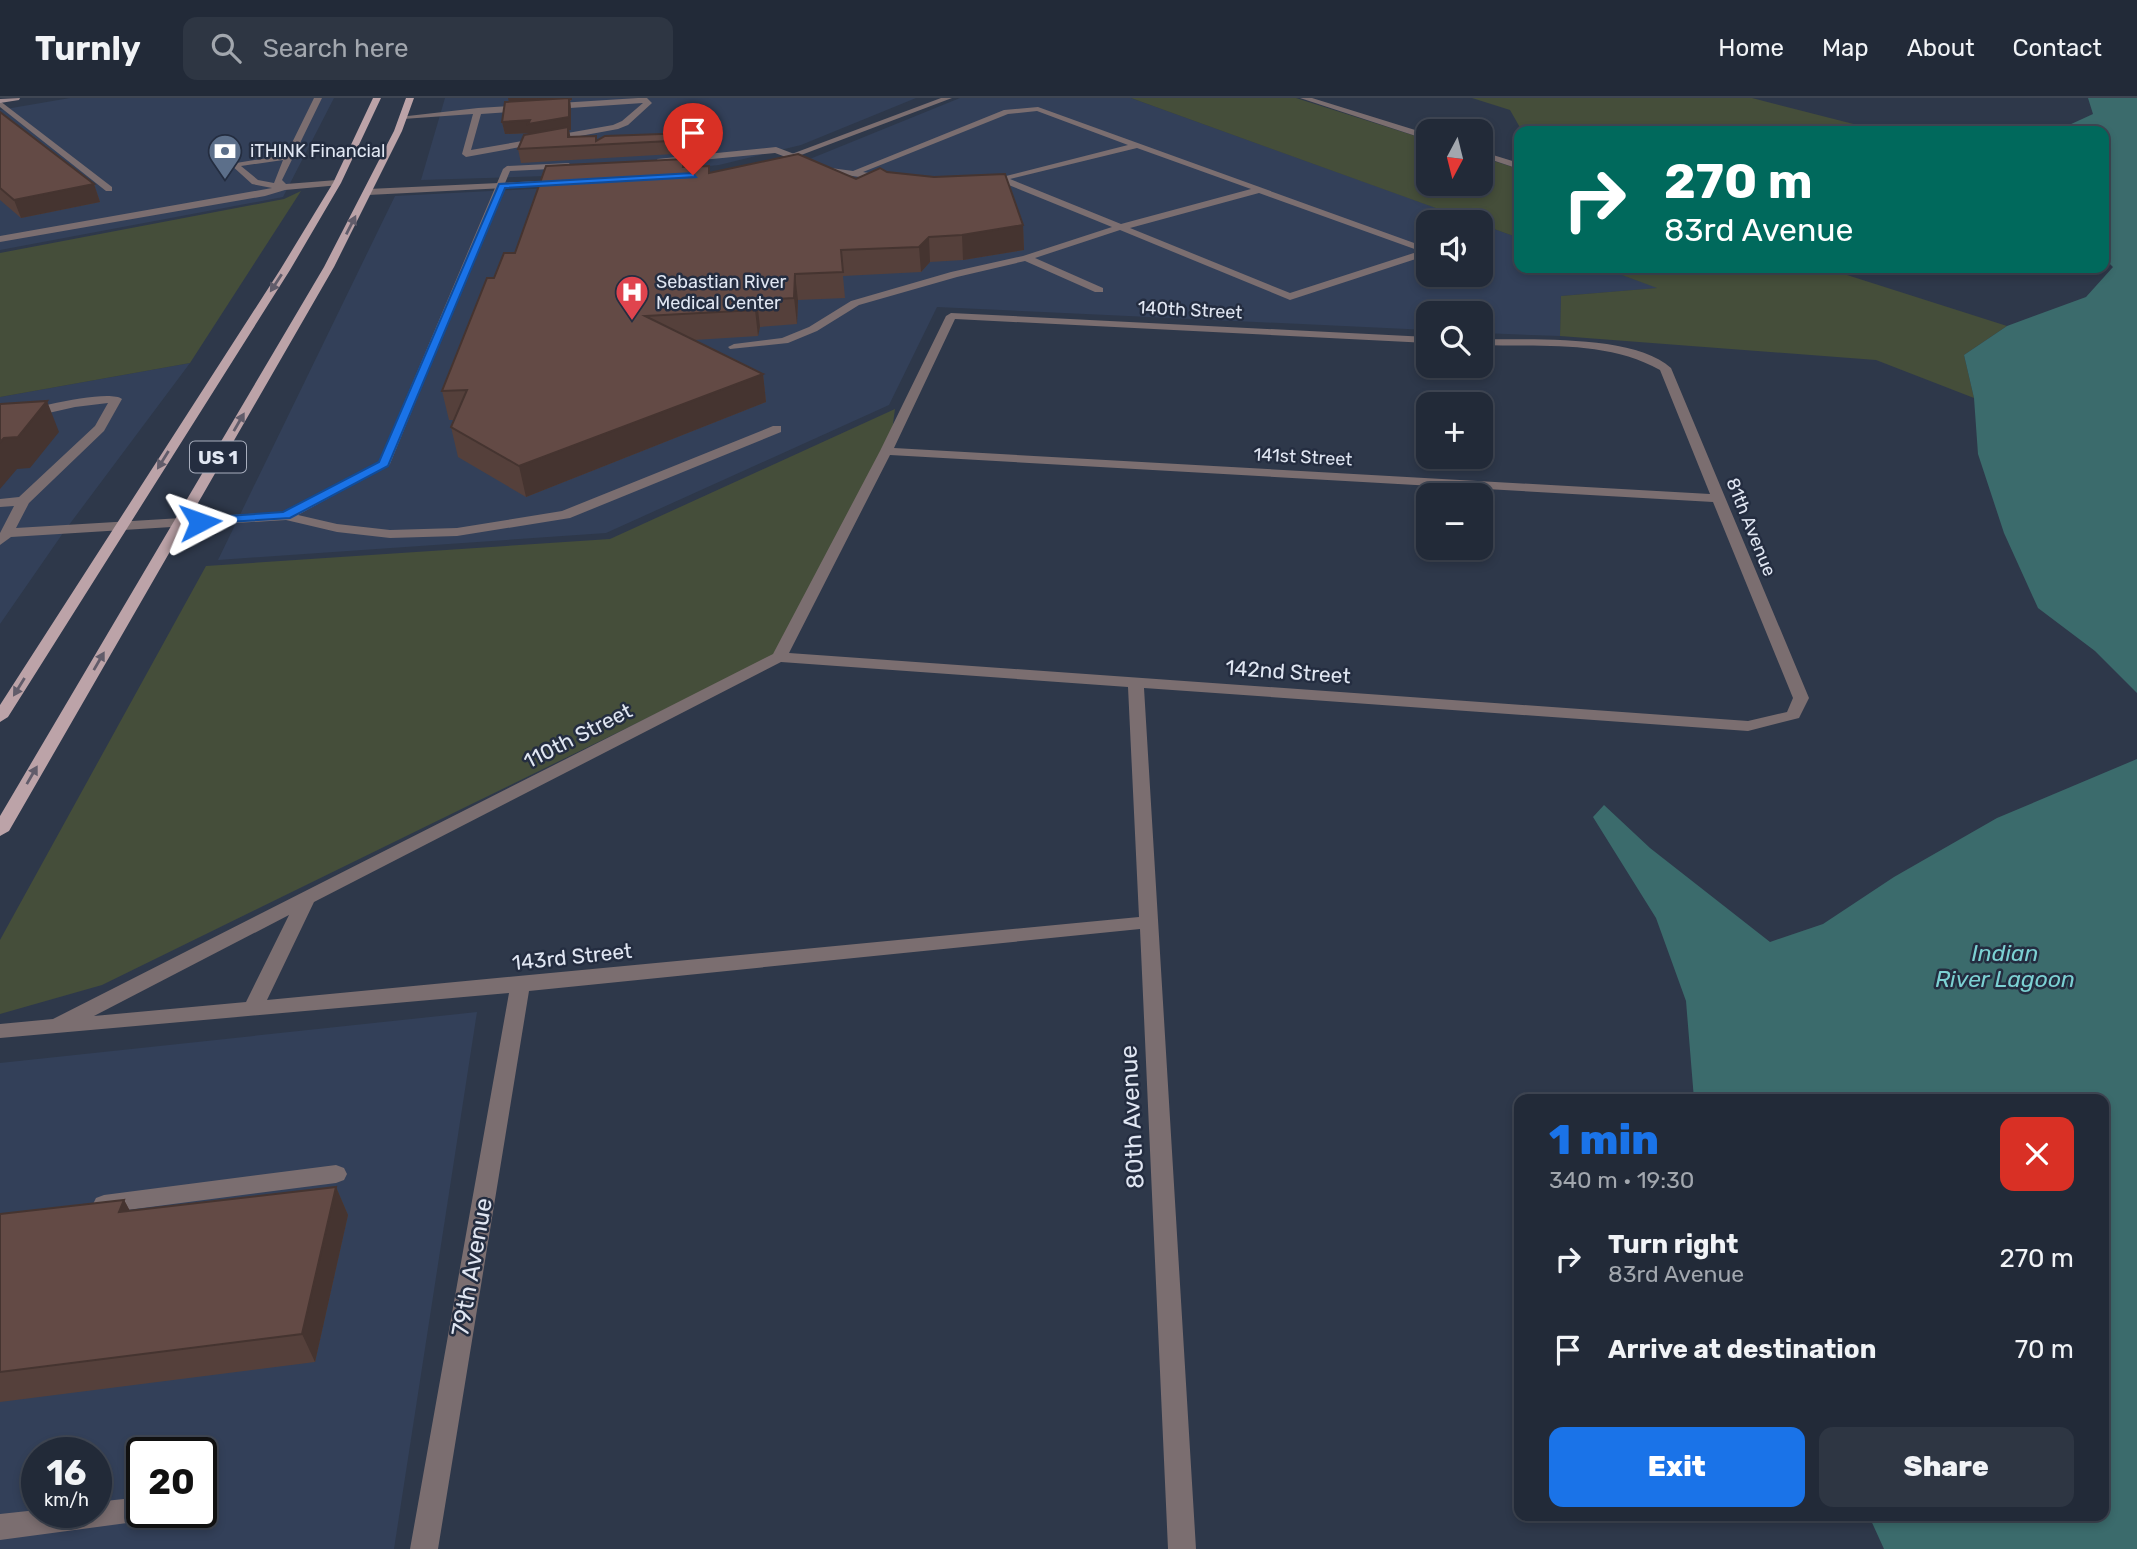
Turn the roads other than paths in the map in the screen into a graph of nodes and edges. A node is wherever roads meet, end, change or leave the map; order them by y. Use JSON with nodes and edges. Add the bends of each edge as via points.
{"nodes":[{"id":1,"x":16,"y":98,"type":"edge"},
{"id":2,"x":318,"y":98,"type":"edge"},
{"id":3,"x":377,"y":98,"type":"edge"},
{"id":4,"x":410,"y":98,"type":"edge"},
{"id":5,"x":948,"y":98,"type":"edge"},
{"id":6,"x":1304,"y":98,"type":"edge"},
{"id":7,"x":643,"y":99,"type":"edge"},
{"id":8,"x":0,"y":102,"type":"edge"},
{"id":9,"x":478,"y":110,"type":"junction"},
{"id":10,"x":403,"y":117,"type":"junction"},
{"id":11,"x":1416,"y":133,"type":"edge"},
{"id":12,"x":1138,"y":145,"type":"junction"},
{"id":13,"x":793,"y":155,"type":"junction"},
{"id":14,"x":288,"y":157,"type":"junction"},
{"id":15,"x":1493,"y":157,"type":"edge"},
{"id":16,"x":650,"y":161,"type":"edge"},
{"id":17,"x":245,"y":162,"type":"junction"},
{"id":18,"x":1514,"y":164,"type":"edge"},
{"id":19,"x":584,"y":165,"type":"edge"},
{"id":20,"x":767,"y":165,"type":"edge"},
{"id":21,"x":853,"y":173,"type":"junction"},
{"id":22,"x":882,"y":177,"type":"junction"},
{"id":23,"x":1001,"y":178,"type":"junction"},
{"id":24,"x":898,"y":179,"type":"edge"},
{"id":25,"x":338,"y":180,"type":"junction"},
{"id":26,"x":989,"y":181,"type":"edge"},
{"id":27,"x":572,"y":183,"type":"edge"},
{"id":28,"x":265,"y":184,"type":"junction"},
{"id":29,"x":502,"y":186,"type":"junction"},
{"id":30,"x":284,"y":187,"type":"junction"},
{"id":31,"x":109,"y":189,"type":"dead end"},
{"id":32,"x":359,"y":190,"type":"junction"},
{"id":33,"x":1259,"y":190,"type":"junction"},
{"id":34,"x":892,"y":191,"type":"edge"},
{"id":35,"x":1118,"y":228,"type":"junction"},
{"id":36,"x":0,"y":239,"type":"edge"},
{"id":37,"x":1416,"y":248,"type":"edge"},
{"id":38,"x":1416,"y":256,"type":"edge"},
{"id":39,"x":1026,"y":258,"type":"junction"},
{"id":40,"x":1099,"y":290,"type":"dead end"},
{"id":41,"x":1416,"y":339,"type":"edge"},
{"id":42,"x":1493,"y":343,"type":"edge"},
{"id":43,"x":734,"y":347,"type":"edge"},
{"id":44,"x":0,"y":420,"type":"edge"},
{"id":45,"x":777,"y":429,"type":"dead end"},
{"id":46,"x":886,"y":451,"type":"junction"},
{"id":47,"x":1719,"y":498,"type":"junction"},
{"id":48,"x":23,"y":501,"type":"junction"},
{"id":49,"x":0,"y":503,"type":"edge"},
{"id":50,"x":286,"y":516,"type":"junction"},
{"id":51,"x":180,"y":523,"type":"junction"},
{"id":52,"x":121,"y":526,"type":"junction"},
{"id":53,"x":3,"y":537,"type":"edge"},
{"id":54,"x":779,"y":657,"type":"junction"},
{"id":55,"x":1136,"y":682,"type":"junction"},
{"id":56,"x":1793,"y":715,"type":"joint"},
{"id":57,"x":0,"y":717,"type":"edge"},
{"id":58,"x":0,"y":831,"type":"edge"},
{"id":59,"x":307,"y":898,"type":"junction"},
{"id":60,"x":1147,"y":922,"type":"junction"},
{"id":61,"x":520,"y":985,"type":"junction"},
{"id":62,"x":253,"y":1009,"type":"junction"},
{"id":63,"x":57,"y":1026,"type":"junction"},
{"id":64,"x":1,"y":1034,"type":"edge"},
{"id":65,"x":336,"y":1174,"type":"dead end"},
{"id":66,"x":81,"y":1207,"type":"edge"},
{"id":67,"x":126,"y":1511,"type":"edge"},
{"id":68,"x":0,"y":1527,"type":"edge"},
{"id":69,"x":424,"y":1549,"type":"edge"},
{"id":70,"x":1182,"y":1549,"type":"edge"}],
"edges":[{"from":1,"to":8,"type":"street"},
{"from":2,"to":14,"type":"street"},
{"from":3,"to":25,"type":"main road","number":"US 1"},
{"from":4,"to":10,"type":"main road","number":"US 1"},
{"from":5,"to":13,"type":"street"},
{"from":6,"to":11,"type":"street"},
{"from":7,"to":9,"type":"street"},
{"from":7,"to":9,"type":"street","via":[[648,103],[615,127],[466,154]]},
{"from":8,"to":31,"type":"street"},
{"from":9,"to":10,"type":"street"},
{"from":10,"to":32,"type":"main road","number":"US 1"},
{"from":12,"to":21,"type":"street","via":[[1038,108],[1021,109]]},
{"from":12,"to":23,"type":"street"},
{"from":12,"to":33,"type":"street"},
{"from":13,"to":16,"type":"street","via":[[759,149]]},
{"from":13,"to":20,"type":"street"},
{"from":13,"to":21,"type":"street","via":[[829,170]]},
{"from":14,"to":17,"type":"street"},
{"from":14,"to":30,"type":"street","via":[[278,177]]},
{"from":15,"to":18,"type":"street"},
{"from":17,"to":28,"type":"street"},
{"from":17,"to":28,"type":"street","via":[[234,164],[254,183]]},
{"from":19,"to":29,"type":"street","via":[[507,169]]},
{"from":21,"to":22,"type":"street"},
{"from":22,"to":24,"type":"street"},
{"from":22,"to":34,"type":"street"},
{"from":23,"to":26,"type":"street"},
{"from":23,"to":35,"type":"street"},
{"from":25,"to":30,"type":"street"},
{"from":25,"to":32,"type":"main road"},
{"from":25,"to":52,"type":"main road","number":"US 1","one_way":true},
{"from":27,"to":29,"type":"street"},
{"from":28,"to":30,"type":"street"},
{"from":29,"to":32,"type":"street"},
{"from":29,"to":50,"type":"street","via":[[384,464]]},
{"from":30,"to":36,"type":"street"},
{"from":51,"to":32,"type":"main road","number":"US 1","one_way":true,"via":[[329,267]]},
{"from":33,"to":35,"type":"street"},
{"from":33,"to":37,"type":"street"},
{"from":35,"to":38,"type":"street","via":[[1290,297]]},
{"from":35,"to":39,"type":"street"},
{"from":39,"to":40,"type":"street"},
{"from":39,"to":43,"type":"street","via":[[855,303],[784,341]]},
{"from":41,"to":46,"type":"street","name":"140th Street","via":[[951,316]]},
{"from":42,"to":47,"type":"street","name":"81th Avenue","via":[[1625,349],[1651,358],[1665,368]]},
{"from":44,"to":48,"type":"street","via":[[75,402],[117,399],[100,428]]},
{"from":45,"to":50,"type":"street","via":[[565,515],[511,525],[390,534]]},
{"from":46,"to":47,"type":"street","name":"141st Street"},
{"from":46,"to":54,"type":"street"},
{"from":47,"to":56,"type":"street","name":"81th Avenue","via":[[1801,698]]},
{"from":48,"to":49,"type":"street"},
{"from":48,"to":53,"type":"street"},
{"from":50,"to":51,"type":"street"},
{"from":51,"to":52,"type":"street"},
{"from":58,"to":51,"type":"main road","number":"US 1","one_way":true},
{"from":52,"to":53,"type":"street"},
{"from":52,"to":57,"type":"main road","number":"US 1","one_way":true},
{"from":54,"to":55,"type":"street","name":"142nd Street"},
{"from":54,"to":59,"type":"street","name":"110th Street"},
{"from":55,"to":56,"type":"street","name":"142nd Street","via":[[1748,726]]},
{"from":55,"to":60,"type":"street","name":"80th Avenue"},
{"from":59,"to":62,"type":"street"},
{"from":59,"to":63,"type":"street","name":"110th Street"},
{"from":60,"to":61,"type":"street","name":"143rd Street"},
{"from":60,"to":70,"type":"street","name":"80th Avenue"},
{"from":61,"to":62,"type":"street","name":"143rd Street"},
{"from":61,"to":69,"type":"street","name":"79th Avenue"},
{"from":62,"to":63,"type":"street","name":"143rd Street"},
{"from":63,"to":64,"type":"street","name":"143rd Street"},
{"from":65,"to":66,"type":"street"},
{"from":67,"to":68,"type":"street"}]}
